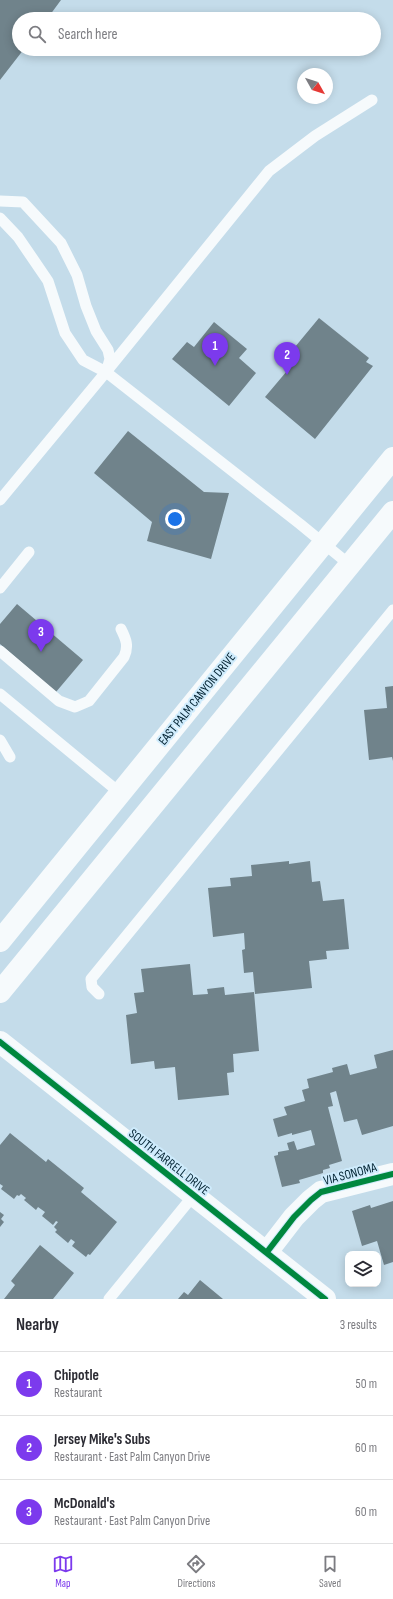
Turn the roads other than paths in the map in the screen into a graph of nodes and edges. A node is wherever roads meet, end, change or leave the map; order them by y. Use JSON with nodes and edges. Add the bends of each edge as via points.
{"nodes":[{"id":1,"x":372,"y":100,"type":"dead end"},
{"id":2,"x":0,"y":201,"type":"edge"},
{"id":3,"x":0,"y":218,"type":"edge"},
{"id":4,"x":106,"y":372,"type":"junction"},
{"id":5,"x":393,"y":458,"type":"edge"},
{"id":6,"x":0,"y":500,"type":"edge"},
{"id":7,"x":393,"y":512,"type":"edge"},
{"id":8,"x":324,"y":543,"type":"junction"},
{"id":9,"x":29,"y":552,"type":"dead end"},
{"id":10,"x":350,"y":565,"type":"junction"},
{"id":11,"x":0,"y":588,"type":"edge"},
{"id":12,"x":393,"y":610,"type":"edge"},
{"id":13,"x":121,"y":629,"type":"dead end"},
{"id":14,"x":0,"y":651,"type":"edge"},
{"id":15,"x":0,"y":694,"type":"edge"},
{"id":16,"x":0,"y":740,"type":"edge"},
{"id":17,"x":10,"y":757,"type":"dead end"},
{"id":18,"x":120,"y":793,"type":"junction"},
{"id":19,"x":0,"y":941,"type":"edge"},
{"id":20,"x":0,"y":992,"type":"edge"},
{"id":21,"x":99,"y":994,"type":"dead end"},
{"id":22,"x":0,"y":1042,"type":"edge"},
{"id":23,"x":393,"y":1174,"type":"edge"},
{"id":24,"x":194,"y":1196,"type":"junction"},
{"id":25,"x":267,"y":1252,"type":"junction"},
{"id":26,"x":109,"y":1299,"type":"edge"},
{"id":27,"x":325,"y":1299,"type":"edge"}],
"edges":[{"from":1,"to":4,"type":"lane","via":[[315,136],[269,171]]},
{"from":2,"to":4,"type":"lane","via":[[23,202],[61,243],[77,275],[96,331],[108,350],[110,359]]},
{"from":3,"to":4,"type":"lane","via":[[18,236],[48,281],[65,333],[83,360]]},
{"from":4,"to":6,"type":"lane"},
{"from":4,"to":8,"type":"lane"},
{"from":5,"to":8,"type":"main road","name":"EAST PALM CANYON DRIVE"},
{"from":7,"to":10,"type":"main road"},
{"from":8,"to":10,"type":"lane"},
{"from":8,"to":18,"type":"main road","name":"EAST PALM CANYON DRIVE"},
{"from":9,"to":11,"type":"lane"},
{"from":10,"to":20,"type":"main road"},
{"from":12,"to":21,"type":"lane","via":[[91,979],[92,987]]},
{"from":13,"to":14,"type":"lane","via":[[128,648],[124,657],[89,701],[76,706],[59,701]]},
{"from":15,"to":18,"type":"lane"},
{"from":16,"to":17,"type":"lane"},
{"from":18,"to":19,"type":"main road","name":"EAST PALM CANYON DRIVE"},
{"from":22,"to":24,"type":"main road","name":"SOUTH FARRELL DRIVE"},
{"from":23,"to":25,"type":"main road","name":"VIA SONOMA","via":[[321,1192],[294,1217]]},
{"from":24,"to":25,"type":"main road","name":"SOUTH FARRELL DRIVE"},
{"from":24,"to":26,"type":"lane"},
{"from":25,"to":27,"type":"main road","name":"SOUTH FARRELL DRIVE"}]}
